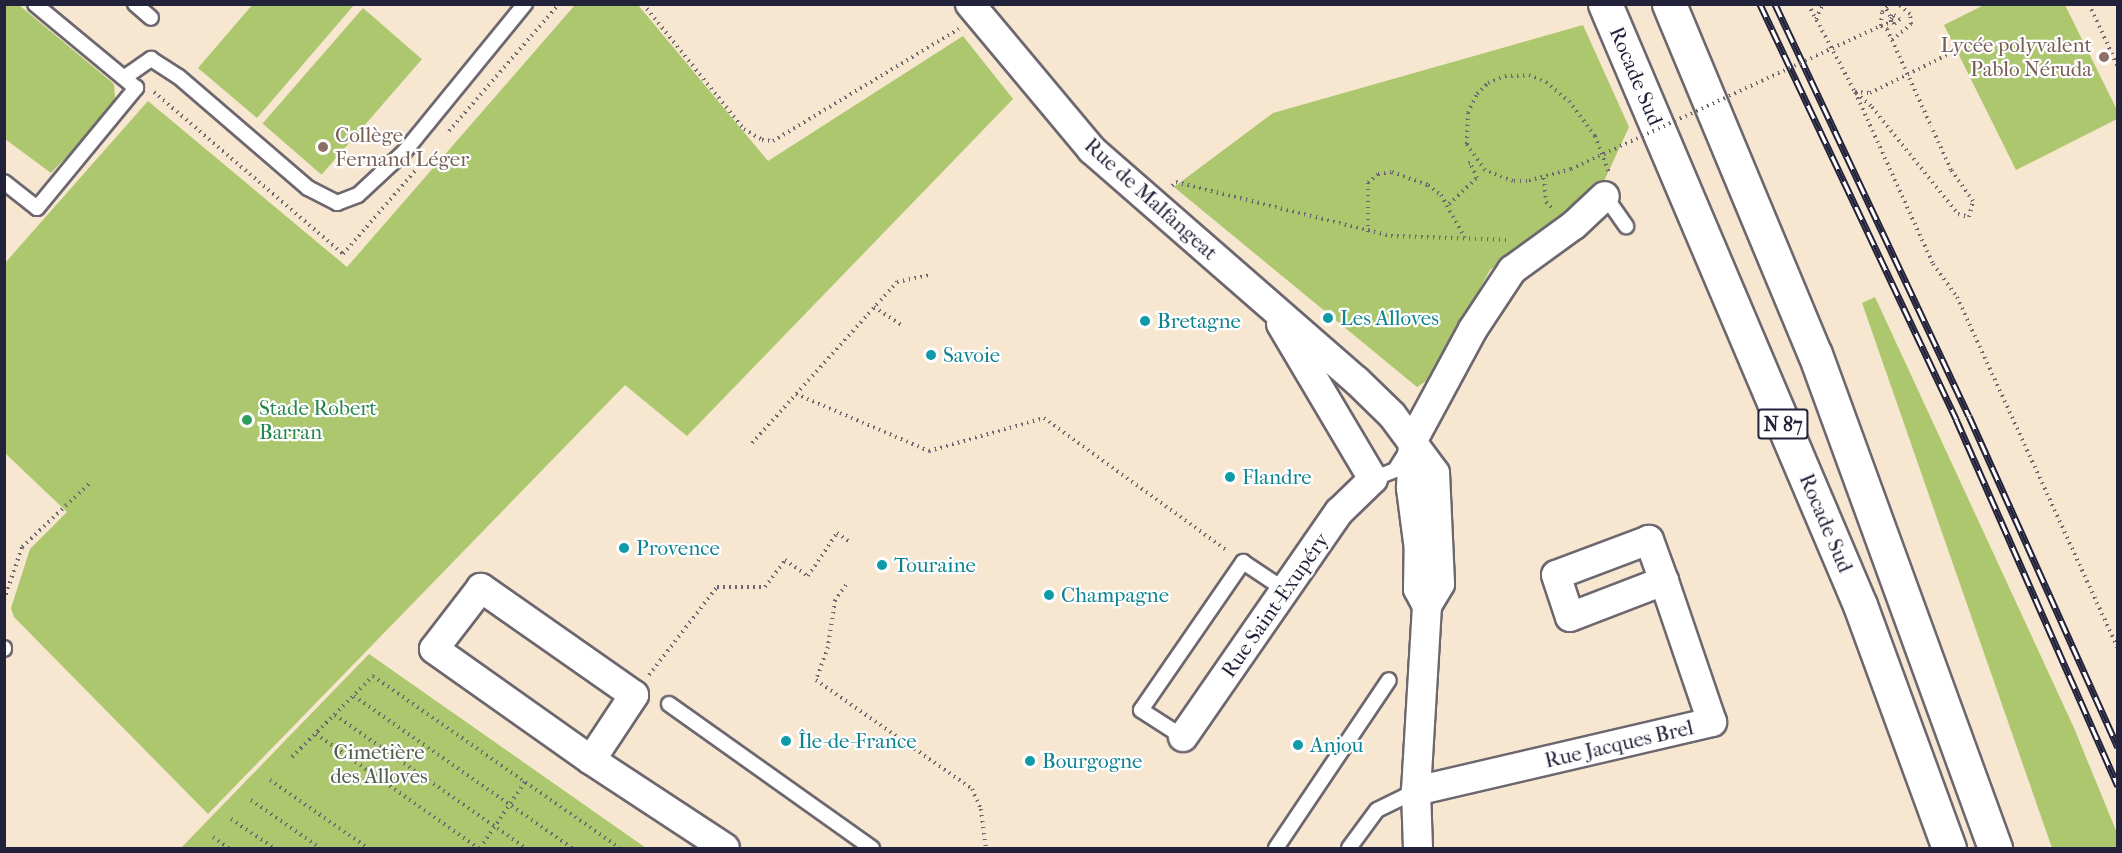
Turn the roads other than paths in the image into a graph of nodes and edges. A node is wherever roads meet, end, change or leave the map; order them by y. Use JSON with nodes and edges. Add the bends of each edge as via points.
{"nodes":[{"id":1,"x":35,"y":4,"type":"edge"},
{"id":2,"x":135,"y":4,"type":"edge"},
{"id":3,"x":525,"y":4,"type":"edge"},
{"id":4,"x":1605,"y":4,"type":"edge"},
{"id":5,"x":1669,"y":4,"type":"edge"},
{"id":6,"x":973,"y":8,"type":"edge"},
{"id":7,"x":151,"y":18,"type":"dead end"},
{"id":8,"x":125,"y":77,"type":"junction"},
{"id":9,"x":4,"y":182,"type":"edge"},
{"id":10,"x":1605,"y":196,"type":"joint"},
{"id":11,"x":1626,"y":226,"type":"dead end"},
{"id":12,"x":1270,"y":304,"type":"junction"},
{"id":13,"x":1413,"y":440,"type":"junction"},
{"id":14,"x":1373,"y":479,"type":"junction"},
{"id":15,"x":1664,"y":580,"type":"dead end"},
{"id":16,"x":1285,"y":590,"type":"junction"},
{"id":17,"x":1389,"y":680,"type":"dead end"},
{"id":18,"x":669,"y":704,"type":"dead end"},
{"id":19,"x":1183,"y":737,"type":"joint"},
{"id":20,"x":591,"y":760,"type":"junction"},
{"id":21,"x":1416,"y":791,"type":"junction"},
{"id":22,"x":725,"y":849,"type":"edge"},
{"id":23,"x":872,"y":849,"type":"edge"},
{"id":24,"x":1276,"y":849,"type":"edge"},
{"id":25,"x":1349,"y":849,"type":"edge"},
{"id":26,"x":1418,"y":849,"type":"edge"},
{"id":27,"x":1949,"y":849,"type":"edge"},
{"id":28,"x":1995,"y":849,"type":"edge"}],
"edges":[{"from":1,"to":8,"type":"lane"},
{"from":2,"to":7,"type":"lane"},
{"from":3,"to":8,"type":"lane","via":[[405,151],[358,195],[337,203],[308,188],[179,77],[151,59]]},
{"from":4,"to":27,"type":"highway","name":"Rocade Sud","number":"N 87","via":[[1860,605]]},
{"from":5,"to":28,"type":"highway","number":"N 87","via":[[1815,354]]},
{"from":6,"to":12,"type":"street","name":"Rue de Malfangeat","via":[[1092,150]]},
{"from":8,"to":9,"type":"lane","via":[[136,88],[37,208]]},
{"from":10,"to":11,"type":"lane"},
{"from":10,"to":13,"type":"street","via":[[1582,219],[1512,270],[1496,291]]},
{"from":12,"to":13,"type":"street","name":"Rue de Malfangeat","via":[[1376,399]]},
{"from":12,"to":14,"type":"street","name":"Rue de Malfangeat"},
{"from":13,"to":14,"type":"lane","via":[[1395,470]]},
{"from":13,"to":21,"type":"street","name":"Rue de Malfangeat","via":[[1435,473],[1440,584],[1427,606]]},
{"from":14,"to":16,"type":"street","name":"Rue Saint-Exupéry","via":[[1339,512]]},
{"from":15,"to":21,"type":"street","name":"Rue Jacques Brel","via":[[1712,722]]},
{"from":16,"to":19,"type":"street","name":"Rue Saint-Exupéry"},
{"from":16,"to":19,"type":"lane","via":[[1243,562],[1141,710]]},
{"from":17,"to":24,"type":"lane"},
{"from":18,"to":23,"type":"lane"},
{"from":20,"to":20,"type":"street","via":[[434,649],[481,588],[634,694]]},
{"from":20,"to":22,"type":"street"},
{"from":21,"to":25,"type":"lane","via":[[1377,810]]},
{"from":21,"to":26,"type":"street"}]}
